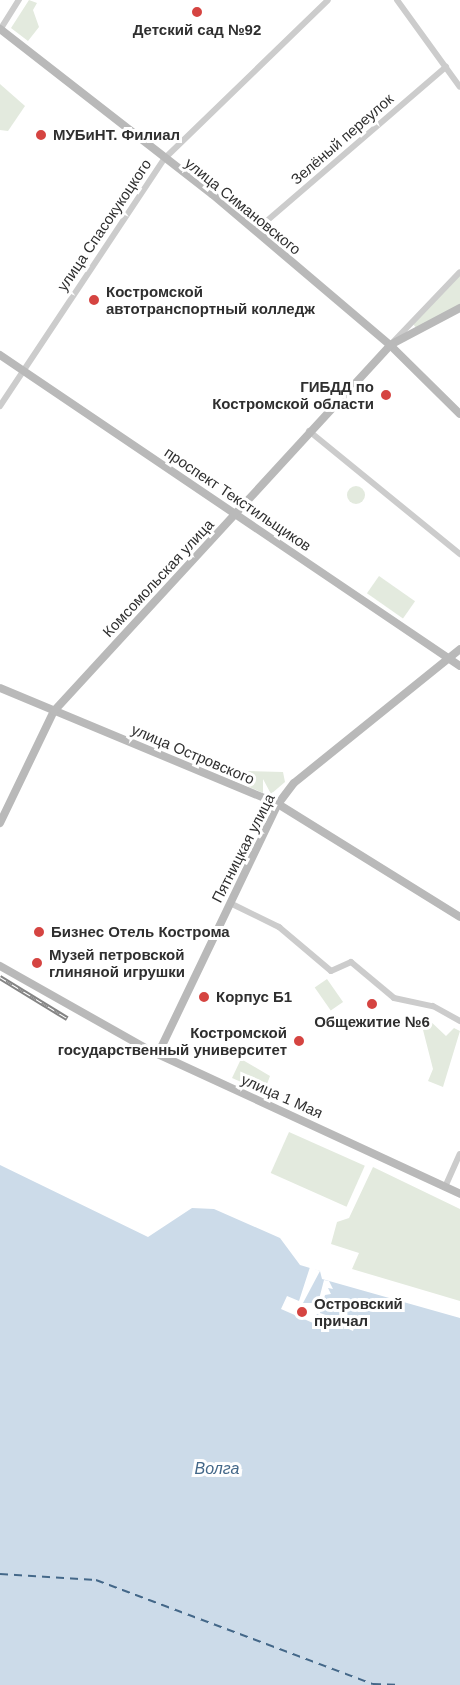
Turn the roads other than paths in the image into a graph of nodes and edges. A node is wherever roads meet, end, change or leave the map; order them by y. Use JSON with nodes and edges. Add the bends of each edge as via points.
{"nodes":[{"id":1,"x":19,"y":0,"type":"edge"},
{"id":2,"x":328,"y":0,"type":"edge"},
{"id":3,"x":397,"y":0,"type":"edge"},
{"id":4,"x":0,"y":29,"type":"edge"},
{"id":5,"x":446,"y":67,"type":"junction"},
{"id":6,"x":460,"y":87,"type":"edge"},
{"id":7,"x":164,"y":159,"type":"junction"},
{"id":8,"x":255,"y":231,"type":"junction"},
{"id":9,"x":460,"y":272,"type":"edge"},
{"id":10,"x":460,"y":308,"type":"edge"},
{"id":11,"x":390,"y":345,"type":"junction"},
{"id":12,"x":0,"y":355,"type":"edge"},
{"id":13,"x":22,"y":370,"type":"junction"},
{"id":14,"x":0,"y":406,"type":"edge"},
{"id":15,"x":460,"y":414,"type":"edge"},
{"id":16,"x":309,"y":430,"type":"junction"},
{"id":17,"x":234,"y":515,"type":"junction"},
{"id":18,"x":460,"y":554,"type":"edge"},
{"id":19,"x":460,"y":649,"type":"edge"},
{"id":20,"x":449,"y":658,"type":"junction"},
{"id":21,"x":460,"y":666,"type":"edge"},
{"id":22,"x":0,"y":688,"type":"edge"},
{"id":23,"x":54,"y":711,"type":"junction"},
{"id":24,"x":278,"y":804,"type":"junction"},
{"id":25,"x":0,"y":823,"type":"edge"},
{"id":26,"x":230,"y":903,"type":"junction"},
{"id":27,"x":460,"y":917,"type":"edge"},
{"id":28,"x":0,"y":966,"type":"edge"},
{"id":29,"x":460,"y":1021,"type":"edge"},
{"id":30,"x":158,"y":1054,"type":"junction"},
{"id":31,"x":460,"y":1154,"type":"edge"},
{"id":32,"x":445,"y":1187,"type":"junction"},
{"id":33,"x":460,"y":1194,"type":"edge"}],
"edges":[{"from":1,"to":4,"type":"street"},
{"from":2,"to":7,"type":"street","name":"улица Спасокукоцкого"},
{"from":3,"to":5,"type":"street"},
{"from":4,"to":7,"type":"street","name":"улица Симановского"},
{"from":5,"to":6,"type":"street"},
{"from":5,"to":8,"type":"street","name":"Зелёный переулок"},
{"from":7,"to":8,"type":"street","name":"улица Симановского"},
{"from":7,"to":13,"type":"street","name":"улица Спасокукоцкого"},
{"from":8,"to":11,"type":"street","name":"улица Симановского"},
{"from":9,"to":11,"type":"street","name":"Комсомольская улица"},
{"from":10,"to":11,"type":"street","name":"Комсомольская улица"},
{"from":11,"to":15,"type":"street","name":"улица Симановского"},
{"from":11,"to":16,"type":"street","name":"Комсомольская улица"},
{"from":12,"to":13,"type":"street","name":"проспект Текстильщиков"},
{"from":13,"to":14,"type":"street","name":"улица Спасокукоцкого"},
{"from":13,"to":17,"type":"street","name":"проспект Текстильщиков"},
{"from":16,"to":17,"type":"street","name":"Комсомольская улица"},
{"from":16,"to":18,"type":"street"},
{"from":17,"to":20,"type":"street","name":"проспект Текстильщиков"},
{"from":17,"to":23,"type":"street","name":"Комсомольская улица"},
{"from":19,"to":20,"type":"street","name":"Пятницкая улица"},
{"from":20,"to":21,"type":"street","name":"проспект Текстильщиков"},
{"from":20,"to":24,"type":"street","name":"Пятницкая улица","via":[[294,783]]},
{"from":22,"to":23,"type":"street","name":"улица Островского"},
{"from":23,"to":24,"type":"street","name":"улица Островского"},
{"from":23,"to":25,"type":"street","name":"Комсомольская улица"},
{"from":24,"to":26,"type":"street","name":"Пятницкая улица"},
{"from":24,"to":27,"type":"street","name":"улица Островского"},
{"from":26,"to":29,"type":"street","via":[[279,927],[331,971],[351,962],[394,998],[433,1006]]},
{"from":26,"to":30,"type":"street","name":"Пятницкая улица"},
{"from":28,"to":30,"type":"street","name":"улица 1 Мая"},
{"from":30,"to":32,"type":"street","name":"улица 1 Мая"},
{"from":31,"to":32,"type":"street"},
{"from":32,"to":33,"type":"street","name":"улица 1 Мая"}]}
